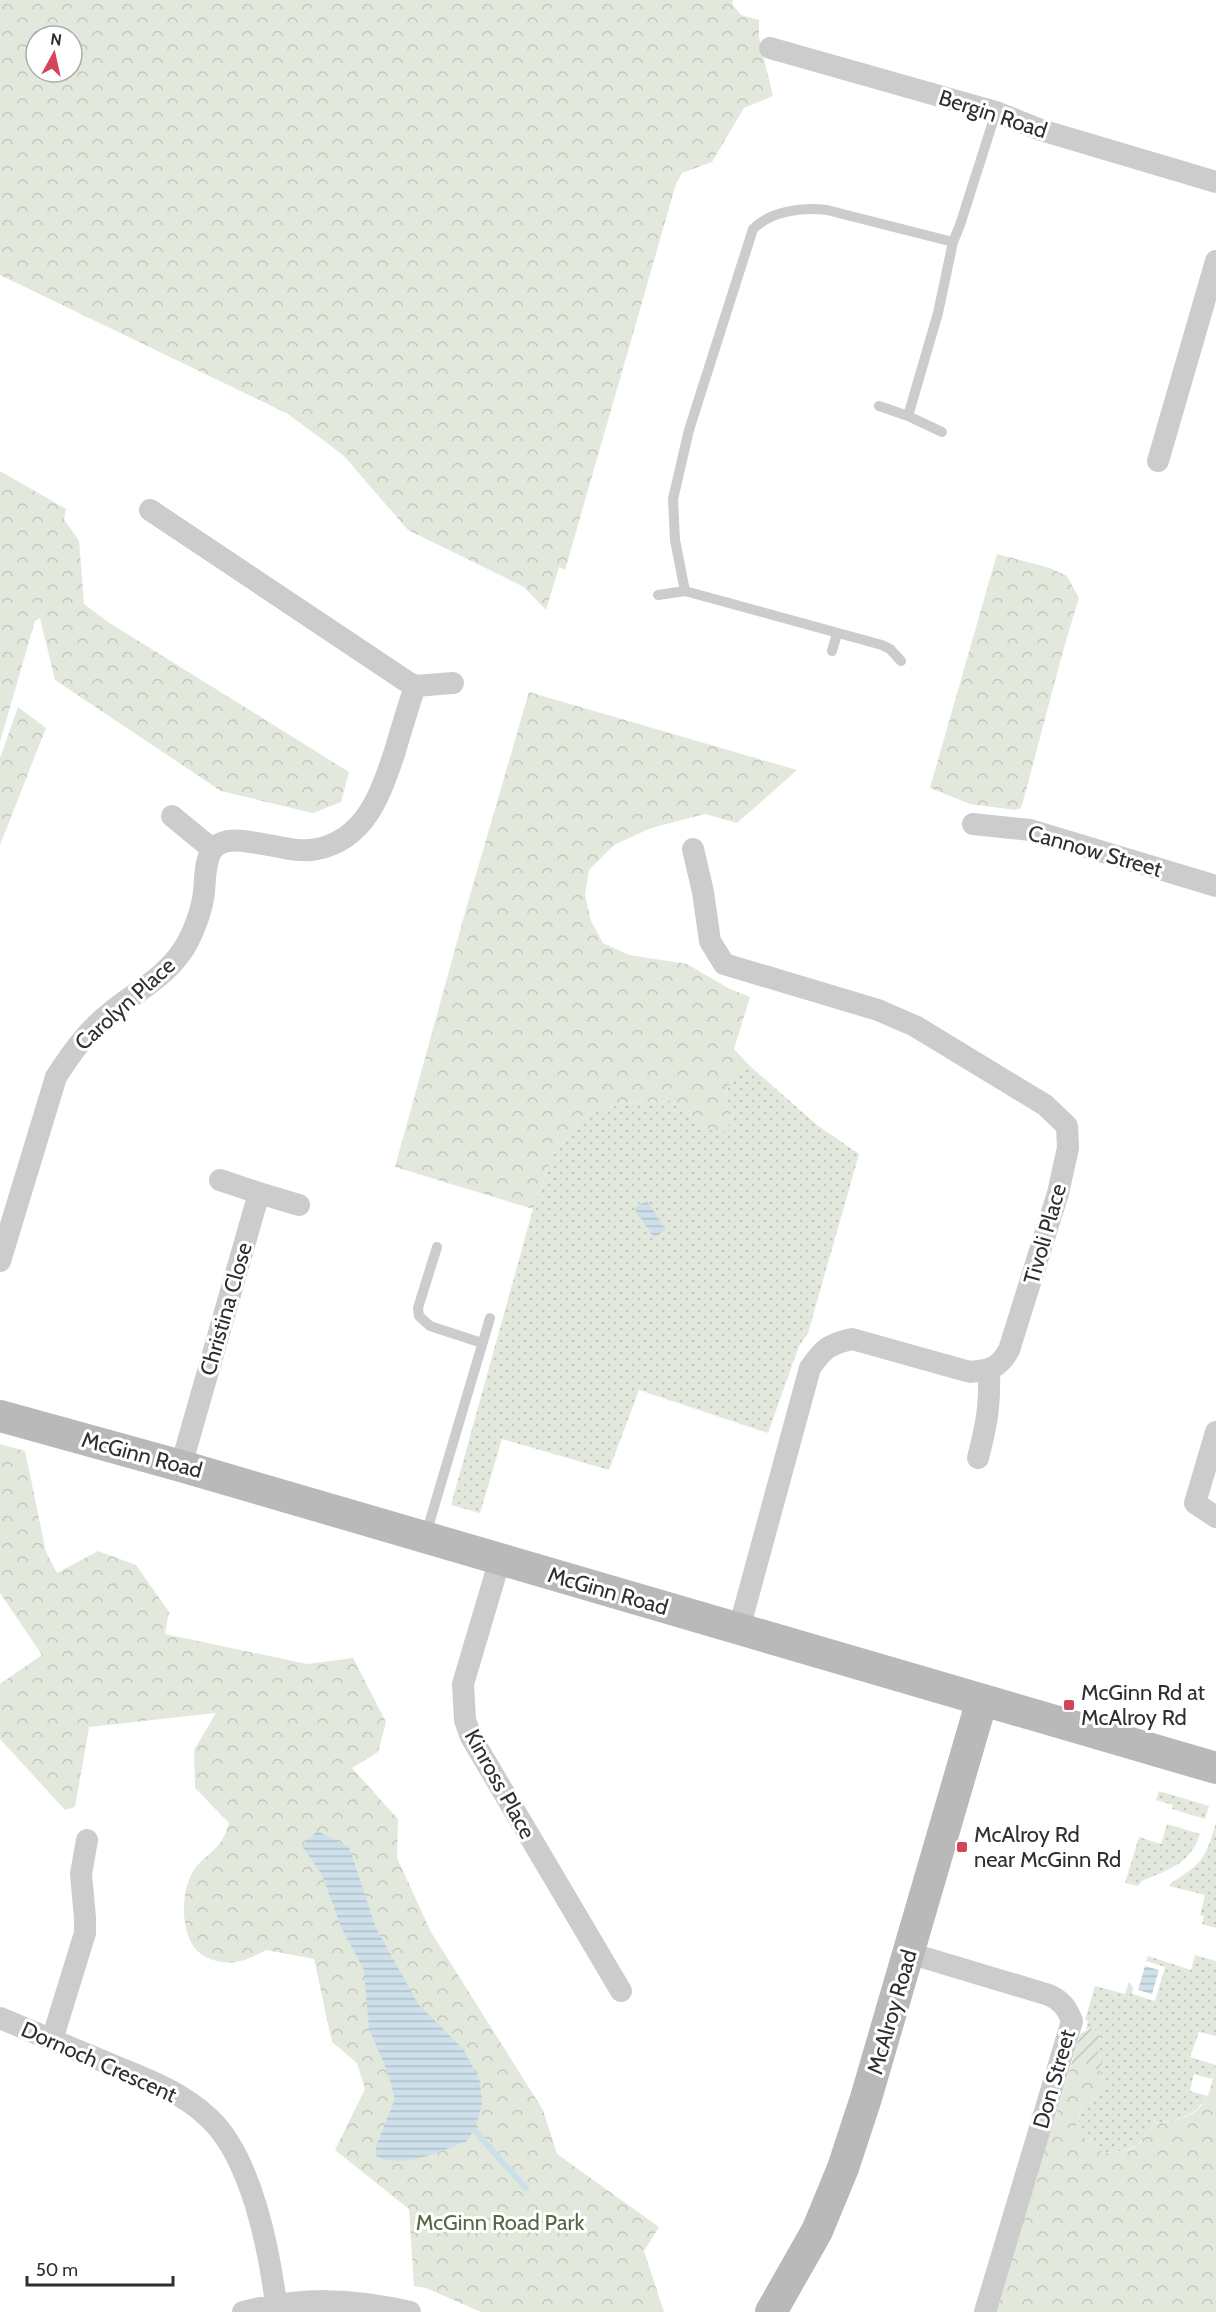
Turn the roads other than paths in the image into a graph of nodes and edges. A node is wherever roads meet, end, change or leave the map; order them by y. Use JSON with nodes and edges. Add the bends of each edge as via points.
{"nodes":[{"id":1,"x":770,"y":48,"type":"dead end"},
{"id":2,"x":996,"y":112,"type":"junction"},
{"id":3,"x":1216,"y":182,"type":"edge"},
{"id":4,"x":953,"y":243,"type":"junction"},
{"id":5,"x":1216,"y":261,"type":"edge"},
{"id":6,"x":879,"y":406,"type":"dead end"},
{"id":7,"x":908,"y":416,"type":"junction"},
{"id":8,"x":942,"y":432,"type":"dead end"},
{"id":9,"x":1158,"y":461,"type":"dead end"},
{"id":10,"x":150,"y":510,"type":"dead end"},
{"id":11,"x":685,"y":591,"type":"junction"},
{"id":12,"x":658,"y":596,"type":"dead end"},
{"id":13,"x":837,"y":634,"type":"junction"},
{"id":14,"x":832,"y":651,"type":"dead end"},
{"id":15,"x":901,"y":661,"type":"dead end"},
{"id":16,"x":453,"y":683,"type":"dead end"},
{"id":17,"x":415,"y":686,"type":"junction"},
{"id":18,"x":172,"y":816,"type":"dead end"},
{"id":19,"x":973,"y":824,"type":"dead end"},
{"id":20,"x":212,"y":849,"type":"junction"},
{"id":21,"x":693,"y":849,"type":"dead end"},
{"id":22,"x":1216,"y":886,"type":"edge"},
{"id":23,"x":220,"y":1180,"type":"dead end"},
{"id":24,"x":259,"y":1193,"type":"junction"},
{"id":25,"x":299,"y":1205,"type":"dead end"},
{"id":26,"x":437,"y":1247,"type":"dead end"},
{"id":27,"x":0,"y":1261,"type":"edge"},
{"id":28,"x":490,"y":1318,"type":"dead end"},
{"id":29,"x":483,"y":1343,"type":"junction"},
{"id":30,"x":989,"y":1370,"type":"junction"},
{"id":31,"x":0,"y":1416,"type":"edge"},
{"id":32,"x":1216,"y":1432,"type":"edge"},
{"id":33,"x":978,"y":1458,"type":"dead end"},
{"id":34,"x":181,"y":1466,"type":"junction"},
{"id":35,"x":1216,"y":1517,"type":"edge"},
{"id":36,"x":425,"y":1537,"type":"junction"},
{"id":37,"x":500,"y":1559,"type":"junction"},
{"id":38,"x":739,"y":1629,"type":"junction"},
{"id":39,"x":982,"y":1700,"type":"junction"},
{"id":40,"x":1216,"y":1768,"type":"edge"},
{"id":41,"x":87,"y":1840,"type":"dead end"},
{"id":42,"x":909,"y":1953,"type":"junction"},
{"id":43,"x":621,"y":1991,"type":"dead end"},
{"id":44,"x":0,"y":2018,"type":"edge"},
{"id":45,"x":52,"y":2040,"type":"junction"},
{"id":46,"x":276,"y":2304,"type":"junction"},
{"id":47,"x":243,"y":2312,"type":"edge"},
{"id":48,"x":410,"y":2312,"type":"edge"},
{"id":49,"x":771,"y":2312,"type":"edge"},
{"id":50,"x":985,"y":2312,"type":"edge"}],
"edges":[{"from":1,"to":2,"type":"street","name":"Bergin Road"},
{"from":2,"to":3,"type":"street","name":"Bergin Road","via":[[1041,130]]},
{"from":2,"to":4,"type":"lane"},
{"from":4,"to":7,"type":"lane","via":[[938,313]]},
{"from":4,"to":11,"type":"lane","via":[[814,208],[774,214],[753,229],[688,430],[673,499],[675,540]]},
{"from":5,"to":9,"type":"street"},
{"from":6,"to":7,"type":"lane"},
{"from":7,"to":8,"type":"lane"},
{"from":10,"to":17,"type":"street"},
{"from":11,"to":12,"type":"lane"},
{"from":11,"to":13,"type":"lane"},
{"from":13,"to":14,"type":"lane"},
{"from":13,"to":15,"type":"lane","via":[[882,645]]},
{"from":16,"to":17,"type":"street"},
{"from":17,"to":20,"type":"street","via":[[375,806],[350,835],[318,849],[233,840]]},
{"from":18,"to":20,"type":"street"},
{"from":19,"to":22,"type":"street","name":"Cannow Street","via":[[1030,830]]},
{"from":20,"to":27,"type":"street","name":"Carolyn Place","via":[[203,901],[184,948],[155,982],[88,1032],[56,1077]]},
{"from":21,"to":30,"type":"street","name":"Tivoli Place","via":[[710,941],[724,964],[878,1010],[915,1026],[1045,1105],[1067,1126],[1068,1148],[1058,1193],[1010,1350],[1002,1363]]},
{"from":23,"to":24,"type":"street"},
{"from":24,"to":25,"type":"street"},
{"from":24,"to":34,"type":"street","name":"Christina Close"},
{"from":26,"to":29,"type":"lane","via":[[419,1316],[430,1326]]},
{"from":28,"to":29,"type":"lane"},
{"from":29,"to":36,"type":"lane"},
{"from":30,"to":33,"type":"street","via":[[990,1403]]},
{"from":30,"to":38,"type":"street","via":[[970,1372],[852,1339],[835,1342],[822,1351],[810,1368]]},
{"from":31,"to":34,"type":"street","name":"McGinn Road"},
{"from":32,"to":35,"type":"street","via":[[1195,1503]]},
{"from":34,"to":36,"type":"street","name":"McGinn Road"},
{"from":36,"to":37,"type":"street","name":"McGinn Road"},
{"from":37,"to":38,"type":"street","name":"McGinn Road"},
{"from":37,"to":43,"type":"street","name":"Kinross Place","via":[[463,1684],[465,1720],[471,1737]]},
{"from":38,"to":39,"type":"street","name":"McGinn Road"},
{"from":39,"to":40,"type":"street","name":"McGinn Road"},
{"from":39,"to":42,"type":"street","name":"McAlroy Road"},
{"from":41,"to":45,"type":"street","via":[[81,1874],[85,1933]]},
{"from":42,"to":49,"type":"street","name":"McAlroy Road","via":[[835,2191],[797,2270]]},
{"from":42,"to":50,"type":"street","name":"Don Street","via":[[1049,1995],[1066,2007],[1072,2021]]},
{"from":44,"to":45,"type":"street","name":"Dornoch Crescent"},
{"from":45,"to":46,"type":"street","name":"Dornoch Crescent","via":[[166,2088],[209,2118],[223,2133],[244,2170]]},
{"from":46,"to":47,"type":"street"},
{"from":46,"to":48,"type":"street","via":[[342,2301]]}]}
